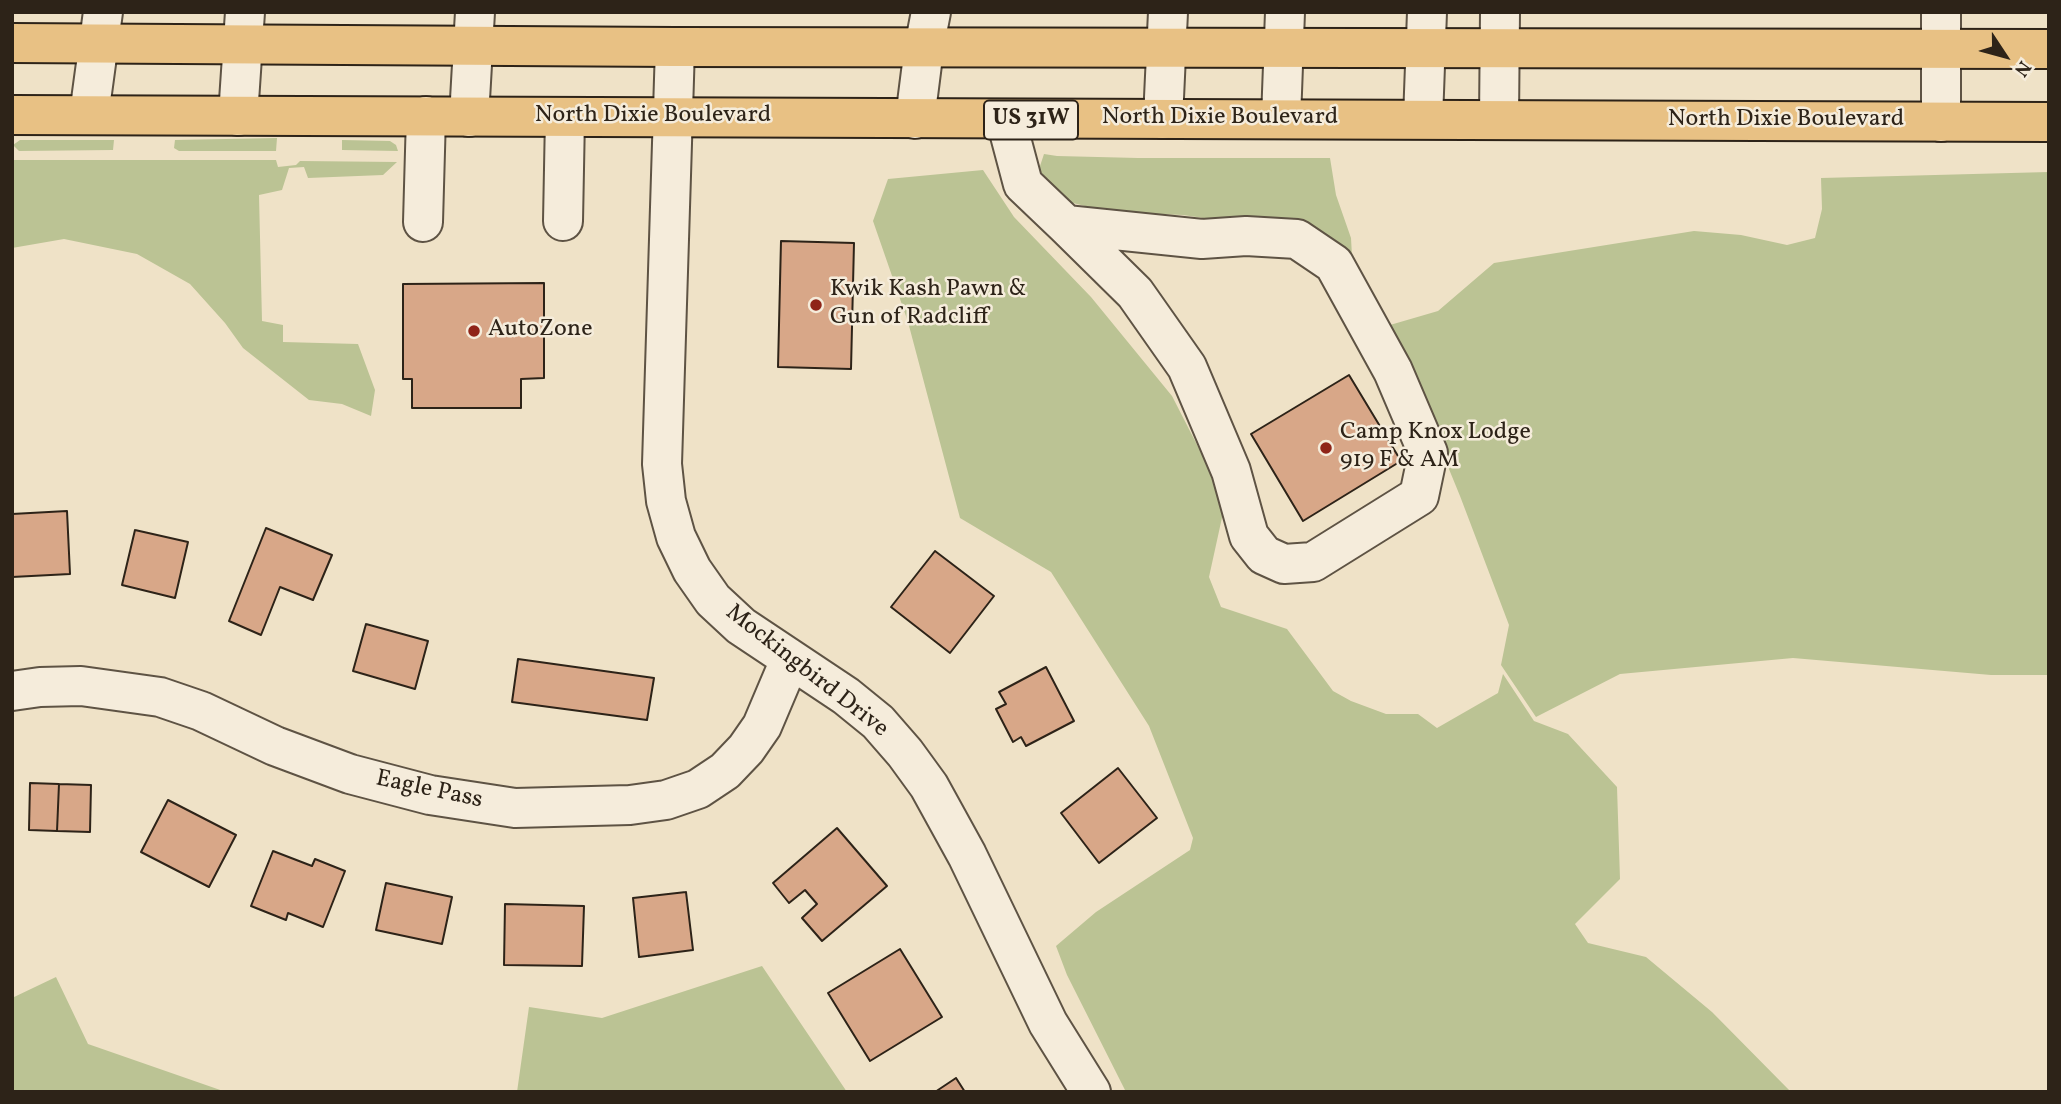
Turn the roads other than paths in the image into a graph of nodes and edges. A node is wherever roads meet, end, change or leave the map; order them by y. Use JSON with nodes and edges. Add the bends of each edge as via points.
{"nodes":[{"id":1,"x":101,"y":28,"type":"edge"},
{"id":2,"x":243,"y":29,"type":"edge"},
{"id":3,"x":473,"y":29,"type":"edge"},
{"id":4,"x":928,"y":30,"type":"edge"},
{"id":5,"x":1168,"y":30,"type":"edge"},
{"id":6,"x":1284,"y":30,"type":"edge"},
{"id":7,"x":1426,"y":30,"type":"edge"},
{"id":8,"x":1500,"y":30,"type":"edge"},
{"id":9,"x":1941,"y":30,"type":"edge"},
{"id":10,"x":12,"y":43,"type":"edge"},
{"id":11,"x":675,"y":47,"type":"junction"},
{"id":12,"x":2049,"y":50,"type":"edge"},
{"id":13,"x":12,"y":115,"type":"edge"},
{"id":14,"x":89,"y":116,"type":"junction"},
{"id":15,"x":238,"y":116,"type":"junction"},
{"id":16,"x":426,"y":117,"type":"junction"},
{"id":17,"x":469,"y":117,"type":"junction"},
{"id":18,"x":565,"y":117,"type":"junction"},
{"id":19,"x":673,"y":117,"type":"junction"},
{"id":20,"x":915,"y":119,"type":"junction"},
{"id":21,"x":1163,"y":119,"type":"junction"},
{"id":22,"x":1281,"y":119,"type":"junction"},
{"id":23,"x":1423,"y":119,"type":"junction"},
{"id":24,"x":1499,"y":119,"type":"junction"},
{"id":25,"x":1006,"y":120,"type":"junction"},
{"id":26,"x":1941,"y":122,"type":"junction"},
{"id":27,"x":2049,"y":122,"type":"edge"},
{"id":28,"x":563,"y":221,"type":"dead end"},
{"id":29,"x":423,"y":222,"type":"dead end"},
{"id":30,"x":1066,"y":225,"type":"junction"},
{"id":31,"x":790,"y":660,"type":"junction"},
{"id":32,"x":12,"y":691,"type":"edge"},
{"id":33,"x":1091,"y":1092,"type":"edge"}],
"edges":[{"from":1,"to":2,"type":"highway"},
{"from":1,"to":10,"type":"highway"},
{"from":1,"to":14,"type":"street"},
{"from":2,"to":3,"type":"highway"},
{"from":2,"to":15,"type":"street"},
{"from":3,"to":11,"type":"highway"},
{"from":3,"to":17,"type":"street"},
{"from":4,"to":5,"type":"highway"},
{"from":4,"to":11,"type":"highway"},
{"from":4,"to":20,"type":"street"},
{"from":5,"to":6,"type":"highway"},
{"from":5,"to":21,"type":"street"},
{"from":6,"to":7,"type":"highway"},
{"from":6,"to":22,"type":"street"},
{"from":7,"to":8,"type":"highway"},
{"from":7,"to":23,"type":"street"},
{"from":8,"to":9,"type":"highway"},
{"from":8,"to":24,"type":"street"},
{"from":9,"to":12,"type":"highway"},
{"from":9,"to":26,"type":"street"},
{"from":11,"to":19,"type":"street","name":"Mockingbird Drive"},
{"from":13,"to":14,"type":"highway","name":"North Dixie Boulevard","number":"US 31W"},
{"from":14,"to":15,"type":"highway","name":"North Dixie Boulevard","number":"US 31W"},
{"from":15,"to":16,"type":"highway","name":"North Dixie Boulevard","number":"US 31W"},
{"from":16,"to":17,"type":"highway","name":"North Dixie Boulevard","number":"US 31W"},
{"from":16,"to":29,"type":"street"},
{"from":17,"to":18,"type":"highway","name":"North Dixie Boulevard","number":"US 31W"},
{"from":18,"to":19,"type":"highway","name":"North Dixie Boulevard","number":"US 31W"},
{"from":18,"to":28,"type":"street"},
{"from":19,"to":20,"type":"highway","name":"North Dixie Boulevard","number":"US 31W"},
{"from":19,"to":31,"type":"street","name":"Mockingbird Drive","via":[[662,464],[666,501],[676,537],[713,600]]},
{"from":20,"to":25,"type":"highway","name":"North Dixie Boulevard","number":"US 31W"},
{"from":21,"to":22,"type":"highway","name":"North Dixie Boulevard","number":"US 31W"},
{"from":21,"to":25,"type":"highway","name":"North Dixie Boulevard","number":"US 31W"},
{"from":22,"to":23,"type":"highway","name":"North Dixie Boulevard","number":"US 31W"},
{"from":23,"to":24,"type":"highway","name":"North Dixie Boulevard","number":"US 31W"},
{"from":24,"to":26,"type":"highway","name":"North Dixie Boulevard","number":"US 31W"},
{"from":25,"to":30,"type":"street","via":[[1023,184]]},
{"from":26,"to":27,"type":"highway","name":"North Dixie Boulevard","number":"US 31W"},
{"from":30,"to":30,"type":"street","via":[[1202,239],[1297,239],[1334,264],[1393,371],[1428,453],[1419,496],[1313,562],[1284,564],[1264,555],[1249,536],[1231,471],[1187,367],[1135,293]]},
{"from":31,"to":32,"type":"street","name":"Eagle Pass","via":[[762,726],[726,771],[698,789],[630,805],[515,808],[430,795],[351,774],[160,697],[81,686]]},
{"from":31,"to":33,"type":"street","name":"Mockingbird Drive","via":[[878,722],[929,786],[1048,1023]]}]}
